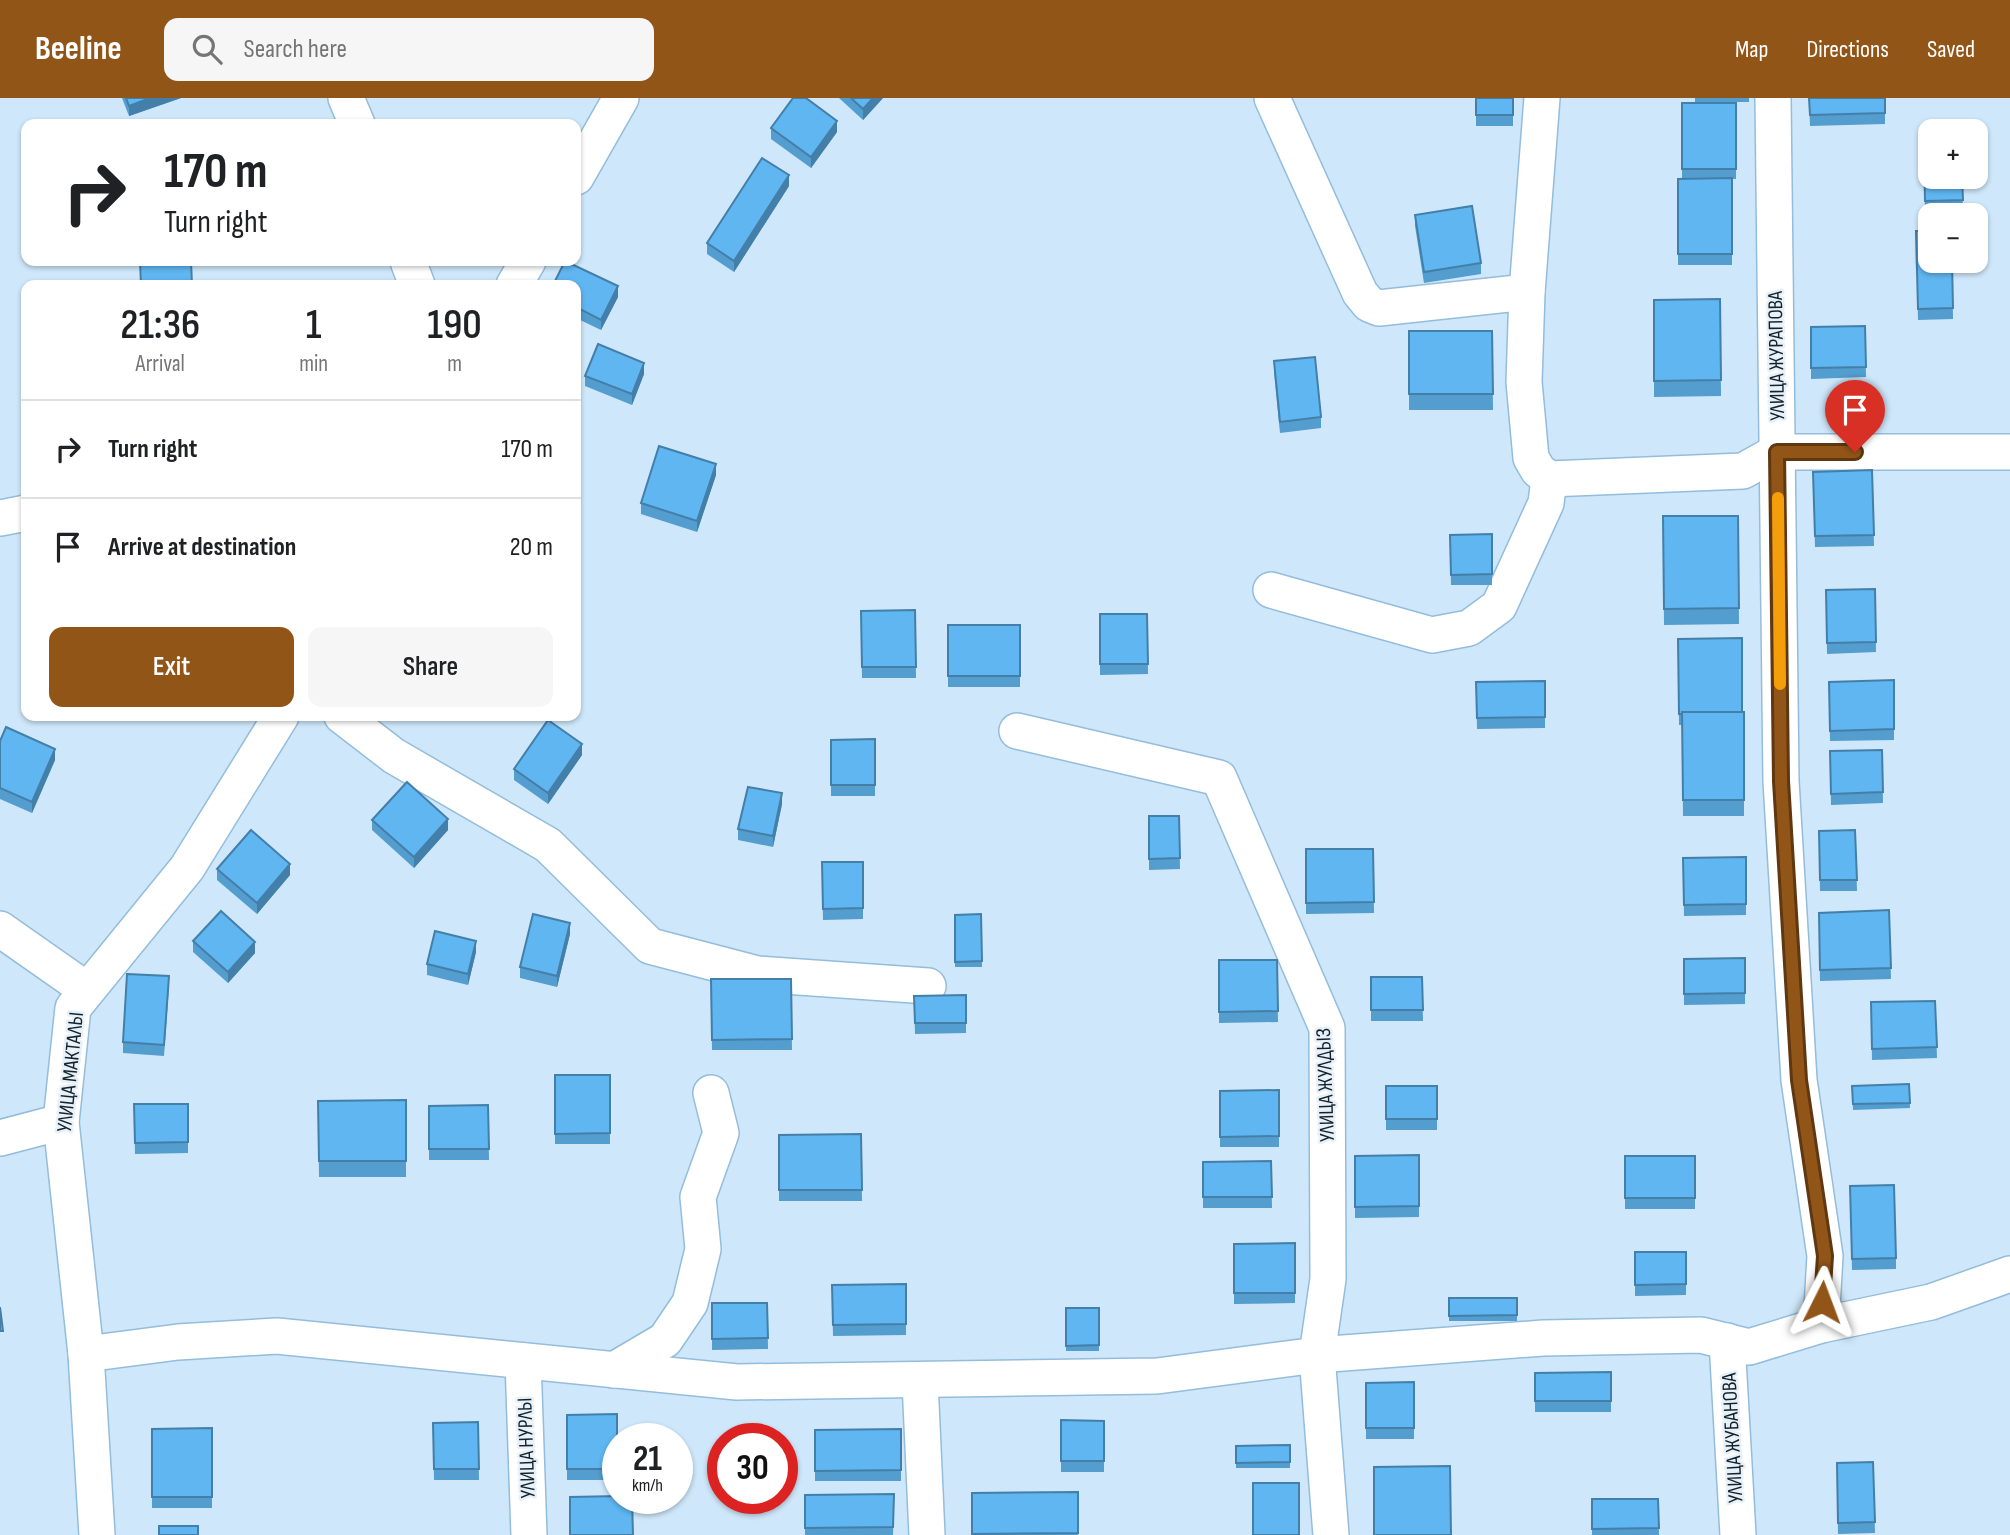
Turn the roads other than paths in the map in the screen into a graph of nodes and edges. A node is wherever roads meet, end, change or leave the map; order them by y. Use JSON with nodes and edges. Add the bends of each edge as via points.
{"nodes":[{"id":1,"x":346,"y":98,"type":"edge"},
{"id":2,"x":621,"y":98,"type":"edge"},
{"id":3,"x":1272,"y":98,"type":"edge"},
{"id":4,"x":1542,"y":98,"type":"edge"},
{"id":5,"x":1773,"y":98,"type":"edge"},
{"id":6,"x":355,"y":119,"type":"edge"},
{"id":7,"x":581,"y":168,"type":"edge"},
{"id":8,"x":1527,"y":292,"type":"junction"},
{"id":9,"x":1777,"y":452,"type":"junction"},
{"id":10,"x":2010,"y":452,"type":"edge"},
{"id":11,"x":1549,"y":479,"type":"junction"},
{"id":12,"x":21,"y":514,"type":"edge"},
{"id":13,"x":0,"y":518,"type":"edge"},
{"id":14,"x":1271,"y":590,"type":"dead end"},
{"id":15,"x":278,"y":721,"type":"edge"},
{"id":16,"x":348,"y":721,"type":"edge"},
{"id":17,"x":1017,"y":731,"type":"dead end"},
{"id":18,"x":0,"y":929,"type":"edge"},
{"id":19,"x":928,"y":986,"type":"dead end"},
{"id":20,"x":87,"y":990,"type":"junction"},
{"id":21,"x":711,"y":1093,"type":"dead end"},
{"id":22,"x":61,"y":1122,"type":"junction"},
{"id":23,"x":0,"y":1138,"type":"edge"},
{"id":24,"x":2010,"y":1274,"type":"edge"},
{"id":25,"x":1821,"y":1325,"type":"junction"},
{"id":26,"x":1727,"y":1342,"type":"junction"},
{"id":27,"x":86,"y":1354,"type":"junction"},
{"id":28,"x":1317,"y":1355,"type":"junction"},
{"id":29,"x":523,"y":1361,"type":"junction"},
{"id":30,"x":614,"y":1370,"type":"junction"},
{"id":31,"x":920,"y":1381,"type":"junction"},
{"id":32,"x":97,"y":1535,"type":"edge"},
{"id":33,"x":529,"y":1535,"type":"edge"},
{"id":34,"x":928,"y":1535,"type":"edge"},
{"id":35,"x":1331,"y":1535,"type":"edge"},
{"id":36,"x":1738,"y":1535,"type":"edge"}],
"edges":[{"from":1,"to":6,"type":"street"},
{"from":2,"to":7,"type":"street"},
{"from":3,"to":8,"type":"street","via":[[1369,304],[1379,308]]},
{"from":4,"to":8,"type":"street"},
{"from":5,"to":9,"type":"street","name":"УЛИЦА ЖУРАПОВА"},
{"from":8,"to":11,"type":"street","via":[[1524,382],[1531,458]]},
{"from":9,"to":10,"type":"street"},
{"from":9,"to":11,"type":"street","via":[[1743,471]]},
{"from":9,"to":25,"type":"street","name":"УЛИЦА ЖУРАПОВА","via":[[1781,781],[1799,1080],[1825,1256]]},
{"from":11,"to":14,"type":"street","via":[[1546,503],[1499,606],[1469,628],[1432,635]]},
{"from":12,"to":13,"type":"street"},
{"from":15,"to":20,"type":"street","name":"УЛИЦА МАКТАЛЫ","via":[[187,868]]},
{"from":16,"to":19,"type":"street","via":[[394,756],[548,845],[650,946],[757,974]]},
{"from":17,"to":28,"type":"street","name":"УЛИЦА ЖУЛДЫЗ","via":[[1219,778],[1327,1028],[1328,1279]]},
{"from":18,"to":20,"type":"street"},
{"from":20,"to":22,"type":"street","name":"УЛИЦА МАКТАЛЫ","via":[[73,1007]]},
{"from":21,"to":30,"type":"street","via":[[721,1132],[698,1197],[704,1249],[690,1304],[665,1340]]},
{"from":22,"to":23,"type":"street"},
{"from":22,"to":27,"type":"street","name":"УЛИЦА МАКТАЛЫ"},
{"from":24,"to":25,"type":"street","via":[[1931,1302]]},
{"from":25,"to":26,"type":"street","via":[[1749,1347]]},
{"from":26,"to":28,"type":"street","via":[[1702,1335],[1543,1338]]},
{"from":26,"to":36,"type":"street","name":"УЛИЦА ЖУБАНОВА"},
{"from":27,"to":29,"type":"street","via":[[277,1336]]},
{"from":27,"to":32,"type":"street","name":"УЛИЦА МАКТАЛЫ"},
{"from":28,"to":31,"type":"street","via":[[1157,1376]]},
{"from":28,"to":35,"type":"street","name":"УЛИЦА ЖУЛДЫЗ"},
{"from":29,"to":30,"type":"street"},
{"from":29,"to":33,"type":"street","name":"УЛИЦА НУРЛЫ"},
{"from":30,"to":31,"type":"street","via":[[737,1382]]},
{"from":31,"to":34,"type":"street"}]}
